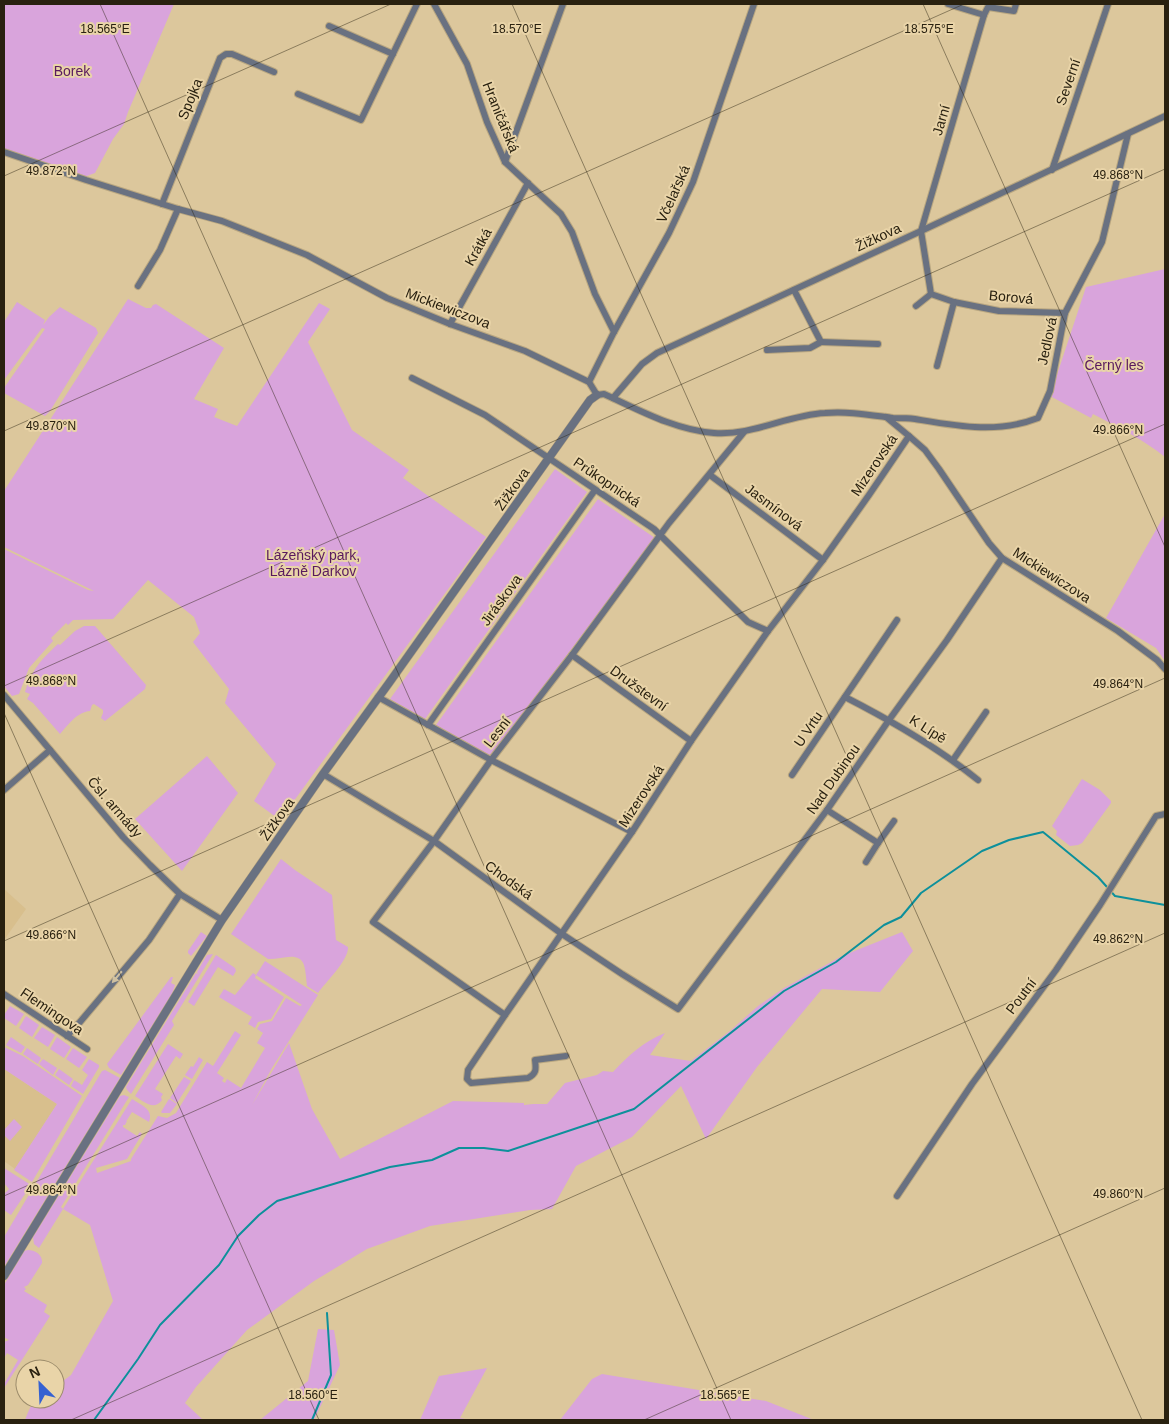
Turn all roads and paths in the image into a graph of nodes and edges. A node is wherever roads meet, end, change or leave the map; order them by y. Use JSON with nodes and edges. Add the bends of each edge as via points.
{"nodes":[{"id":1,"x":417,"y":4,"type":"edge"},
{"id":2,"x":434,"y":4,"type":"edge"},
{"id":3,"x":562,"y":4,"type":"edge"},
{"id":4,"x":754,"y":4,"type":"edge"},
{"id":5,"x":948,"y":4,"type":"edge"},
{"id":6,"x":1016,"y":4,"type":"edge"},
{"id":7,"x":1108,"y":4,"type":"edge"},
{"id":8,"x":984,"y":15,"type":"junction"},
{"id":9,"x":329,"y":26,"type":"dead end"},
{"id":10,"x":393,"y":54,"type":"junction"},
{"id":11,"x":274,"y":72,"type":"dead end"},
{"id":12,"x":298,"y":94,"type":"dead end"},
{"id":13,"x":1165,"y":116,"type":"edge"},
{"id":14,"x":1128,"y":134,"type":"junction"},
{"id":15,"x":4,"y":152,"type":"edge"},
{"id":16,"x":506,"y":162,"type":"junction"},
{"id":17,"x":1052,"y":170,"type":"junction"},
{"id":18,"x":528,"y":183,"type":"junction"},
{"id":19,"x":162,"y":204,"type":"junction"},
{"id":20,"x":178,"y":209,"type":"junction"},
{"id":21,"x":921,"y":231,"type":"junction"},
{"id":22,"x":138,"y":286,"type":"dead end"},
{"id":23,"x":794,"y":290,"type":"junction"},
{"id":24,"x":931,"y":294,"type":"junction"},
{"id":25,"x":954,"y":302,"type":"junction"},
{"id":26,"x":916,"y":306,"type":"dead end"},
{"id":27,"x":1065,"y":313,"type":"junction"},
{"id":28,"x":450,"y":324,"type":"junction"},
{"id":29,"x":614,"y":332,"type":"junction"},
{"id":30,"x":821,"y":342,"type":"junction"},
{"id":31,"x":878,"y":344,"type":"dead end"},
{"id":32,"x":767,"y":350,"type":"dead end"},
{"id":33,"x":936,"y":366,"type":"dead end"},
{"id":34,"x":412,"y":378,"type":"dead end"},
{"id":35,"x":589,"y":382,"type":"junction"},
{"id":36,"x":597,"y":395,"type":"junction"},
{"id":37,"x":613,"y":398,"type":"junction"},
{"id":38,"x":885,"y":417,"type":"junction"},
{"id":39,"x":896,"y":418,"type":"joint"},
{"id":40,"x":744,"y":432,"type":"junction"},
{"id":41,"x":909,"y":436,"type":"junction"},
{"id":42,"x":549,"y":458,"type":"junction"},
{"id":43,"x":710,"y":475,"type":"junction"},
{"id":44,"x":596,"y":490,"type":"junction"},
{"id":45,"x":662,"y":535,"type":"junction"},
{"id":46,"x":1002,"y":558,"type":"junction"},
{"id":47,"x":823,"y":560,"type":"junction"},
{"id":48,"x":897,"y":620,"type":"dead end"},
{"id":49,"x":768,"y":631,"type":"junction"},
{"id":50,"x":572,"y":655,"type":"junction"},
{"id":51,"x":1165,"y":670,"type":"edge"},
{"id":52,"x":4,"y":695,"type":"edge"},
{"id":53,"x":378,"y":696,"type":"junction"},
{"id":54,"x":845,"y":697,"type":"junction"},
{"id":55,"x":986,"y":712,"type":"dead end"},
{"id":56,"x":889,"y":720,"type":"junction"},
{"id":57,"x":428,"y":725,"type":"junction"},
{"id":58,"x":691,"y":741,"type":"junction"},
{"id":59,"x":50,"y":750,"type":"junction"},
{"id":60,"x":491,"y":760,"type":"junction"},
{"id":61,"x":953,"y":760,"type":"junction"},
{"id":62,"x":323,"y":774,"type":"junction"},
{"id":63,"x":792,"y":775,"type":"dead end"},
{"id":64,"x":978,"y":780,"type":"dead end"},
{"id":65,"x":4,"y":790,"type":"edge"},
{"id":66,"x":827,"y":810,"type":"junction"},
{"id":67,"x":1165,"y":814,"type":"edge"},
{"id":68,"x":894,"y":821,"type":"dead end"},
{"id":69,"x":632,"y":832,"type":"junction"},
{"id":70,"x":434,"y":841,"type":"junction"},
{"id":71,"x":878,"y":842,"type":"junction"},
{"id":72,"x":866,"y":862,"type":"dead end"},
{"id":73,"x":180,"y":894,"type":"junction"},
{"id":74,"x":222,"y":920,"type":"junction"},
{"id":75,"x":562,"y":934,"type":"junction"},
{"id":76,"x":4,"y":994,"type":"edge"},
{"id":77,"x":678,"y":1009,"type":"joint"},
{"id":78,"x":505,"y":1016,"type":"junction"},
{"id":79,"x":67,"y":1036,"type":"junction"},
{"id":80,"x":87,"y":1049,"type":"dead end"},
{"id":81,"x":566,"y":1056,"type":"dead end"},
{"id":82,"x":897,"y":1196,"type":"dead end"},
{"id":83,"x":4,"y":1276,"type":"edge"}],
"edges":[{"from":1,"to":10,"type":"street"},
{"from":2,"to":16,"type":"street","name":"Hraničářská","via":[[467,64],[487,122]]},
{"from":3,"to":16,"type":"street"},
{"from":4,"to":29,"type":"street","name":"Včelařská","via":[[693,182],[669,233]]},
{"from":5,"to":8,"type":"street"},
{"from":6,"to":8,"type":"street","via":[[1014,11],[988,7]]},
{"from":7,"to":17,"type":"street","name":"Severní"},
{"from":8,"to":21,"type":"street","name":"Jarní"},
{"from":9,"to":10,"type":"street"},
{"from":10,"to":12,"type":"street","via":[[361,120]]},
{"from":11,"to":19,"type":"street","name":"Spojka","via":[[232,54],[220,58]]},
{"from":13,"to":14,"type":"street","name":"Žižkova"},
{"from":14,"to":17,"type":"street","name":"Žižkova"},
{"from":14,"to":27,"type":"street","name":"Jedlová","via":[[1102,242]]},
{"from":15,"to":19,"type":"street","name":"Mickiewiczova"},
{"from":16,"to":18,"type":"street","name":"Hraničářská"},
{"from":17,"to":21,"type":"street","name":"Žižkova"},
{"from":18,"to":28,"type":"street","name":"Krátká"},
{"from":18,"to":29,"type":"street","name":"Hraničářská","via":[[561,214],[572,232],[595,294]]},
{"from":19,"to":20,"type":"street","name":"Mickiewiczova"},
{"from":20,"to":22,"type":"street","via":[[160,250]]},
{"from":20,"to":28,"type":"street","name":"Mickiewiczova","via":[[222,221],[307,255],[387,298]]},
{"from":21,"to":23,"type":"street","name":"Žižkova"},
{"from":21,"to":24,"type":"street"},
{"from":23,"to":30,"type":"street"},
{"from":23,"to":37,"type":"street","name":"Žižkova","via":[[657,352],[642,364]]},
{"from":24,"to":25,"type":"street","name":"Borová"},
{"from":24,"to":26,"type":"street"},
{"from":25,"to":27,"type":"street","name":"Borová","via":[[999,311]]},
{"from":25,"to":33,"type":"street"},
{"from":27,"to":39,"type":"street","name":"Jedlová","via":[[1050,391],[1038,418],[993,428]]},
{"from":28,"to":35,"type":"street","name":"Mickiewiczova","via":[[525,351]]},
{"from":29,"to":35,"type":"street","name":"Včelařská"},
{"from":30,"to":31,"type":"street"},
{"from":30,"to":32,"type":"street","via":[[810,348]]},
{"from":34,"to":42,"type":"street","name":"Průkopnická","via":[[485,415]]},
{"from":35,"to":36,"type":"street"},
{"from":36,"to":37,"type":"street","name":"Mickiewiczova"},
{"from":36,"to":42,"type":"street","name":"Žižkova","via":[[590,400]]},
{"from":37,"to":40,"type":"street","name":"Mickiewiczova","via":[[685,428],[714,433]]},
{"from":38,"to":39,"type":"street","name":"Mickiewiczova"},
{"from":38,"to":40,"type":"street","name":"Mickiewiczova","via":[[824,413]]},
{"from":38,"to":41,"type":"street","name":"Mickiewiczova"},
{"from":40,"to":43,"type":"street","name":"Lesní"},
{"from":41,"to":46,"type":"street","name":"Mickiewiczova","via":[[925,450]]},
{"from":41,"to":47,"type":"street","name":"Mizerovská"},
{"from":42,"to":44,"type":"street","name":"Průkopnická"},
{"from":42,"to":53,"type":"street","name":"Žižkova"},
{"from":43,"to":45,"type":"street","name":"Lesní"},
{"from":43,"to":47,"type":"street","name":"Jasmínová"},
{"from":44,"to":45,"type":"street","name":"Průkopnická"},
{"from":44,"to":57,"type":"street","name":"Jiráskova"},
{"from":45,"to":49,"type":"street","name":"Průkopnická","via":[[748,622]]},
{"from":45,"to":50,"type":"street","name":"Lesní"},
{"from":46,"to":51,"type":"street","name":"Mickiewiczova","via":[[1118,631],[1157,660]]},
{"from":46,"to":56,"type":"street","name":"Nad Dubinou","via":[[948,640]]},
{"from":47,"to":49,"type":"street","name":"Mizerovská"},
{"from":48,"to":54,"type":"street","name":"U Vrtu"},
{"from":49,"to":58,"type":"street","name":"Mizerovská"},
{"from":50,"to":58,"type":"street","name":"Družstevní"},
{"from":50,"to":60,"type":"street","name":"Lesní"},
{"from":52,"to":59,"type":"street","name":"Čsl. armády"},
{"from":53,"to":57,"type":"street"},
{"from":53,"to":62,"type":"street","name":"Žižkova"},
{"from":54,"to":56,"type":"street"},
{"from":54,"to":63,"type":"street","name":"U Vrtu"},
{"from":55,"to":61,"type":"street","name":"K Lípě"},
{"from":56,"to":61,"type":"street","name":"K Lípě"},
{"from":56,"to":66,"type":"street","name":"Nad Dubinou"},
{"from":57,"to":60,"type":"street"},
{"from":58,"to":69,"type":"street","name":"Mizerovská"},
{"from":59,"to":65,"type":"street"},
{"from":59,"to":73,"type":"street","name":"Čsl. armády","via":[[123,836]]},
{"from":60,"to":69,"type":"street"},
{"from":60,"to":70,"type":"street","name":"Lesní"},
{"from":61,"to":64,"type":"street","name":"K Lípě"},
{"from":62,"to":70,"type":"street","name":"Chodská"},
{"from":62,"to":74,"type":"street","name":"Žižkova"},
{"from":66,"to":71,"type":"street"},
{"from":66,"to":77,"type":"street","name":"Nad Dubinou"},
{"from":67,"to":82,"type":"street","name":"Poutní","via":[[1156,816],[1056,970],[972,1084]]},
{"from":68,"to":71,"type":"street"},
{"from":69,"to":75,"type":"street","name":"Mizerovská"},
{"from":70,"to":75,"type":"street","name":"Chodská"},
{"from":70,"to":78,"type":"street","name":"Lesní","via":[[373,922]]},
{"from":71,"to":72,"type":"street"},
{"from":73,"to":74,"type":"street","name":"Čsl. armády"},
{"from":73,"to":79,"type":"street","one_way":true,"via":[[148,940]]},
{"from":74,"to":83,"type":"street","name":"Žižkova"},
{"from":75,"to":77,"type":"street","name":"Chodská"},
{"from":75,"to":78,"type":"street","name":"Mizerovská"},
{"from":76,"to":79,"type":"street","name":"Flemingova"},
{"from":78,"to":81,"type":"street","name":"Mizerovská","via":[[468,1070],[467,1079],[471,1083],[528,1078],[536,1069],[535,1060]]},
{"from":79,"to":80,"type":"street","name":"Flemingova"}]}
